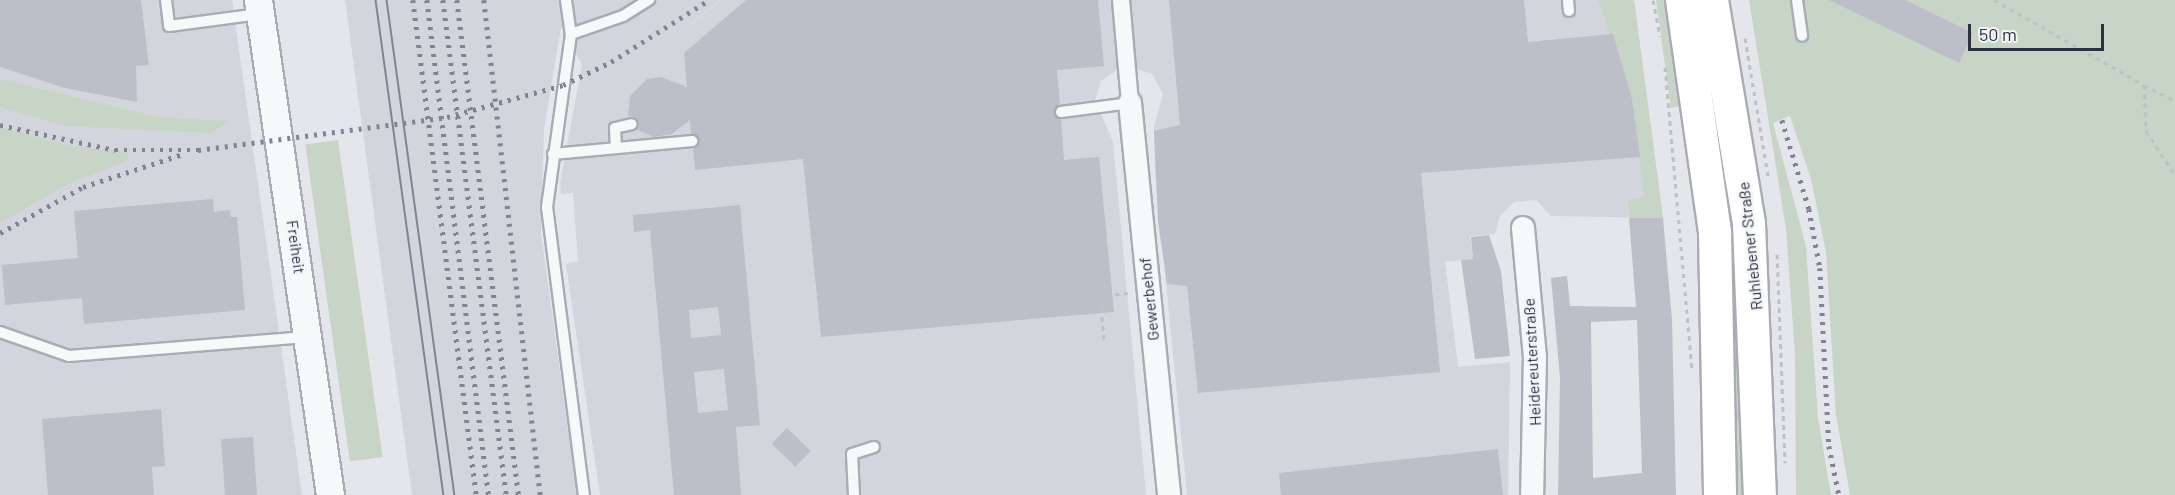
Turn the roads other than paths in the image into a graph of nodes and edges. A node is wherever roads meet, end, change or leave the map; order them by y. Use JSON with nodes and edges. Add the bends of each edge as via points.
{"nodes":[{"id":1,"x":166,"y":0,"type":"edge"},
{"id":2,"x":566,"y":0,"type":"edge"},
{"id":3,"x":649,"y":0,"type":"edge"},
{"id":4,"x":1121,"y":0,"type":"edge"},
{"id":5,"x":1682,"y":0,"type":"edge"},
{"id":6,"x":1712,"y":0,"type":"edge"},
{"id":7,"x":1797,"y":0,"type":"edge"},
{"id":8,"x":259,"y":7,"type":"edge"},
{"id":9,"x":571,"y":34,"type":"junction"},
{"id":10,"x":1802,"y":36,"type":"dead end"},
{"id":11,"x":1130,"y":103,"type":"junction"},
{"id":12,"x":1061,"y":112,"type":"dead end"},
{"id":13,"x":632,"y":124,"type":"dead end"},
{"id":14,"x":692,"y":141,"type":"dead end"},
{"id":15,"x":616,"y":148,"type":"junction"},
{"id":16,"x":553,"y":153,"type":"junction"},
{"id":17,"x":1523,"y":228,"type":"dead end"},
{"id":18,"x":0,"y":332,"type":"edge"},
{"id":19,"x":309,"y":336,"type":"junction"},
{"id":20,"x":874,"y":447,"type":"dead end"},
{"id":21,"x":330,"y":495,"type":"edge"},
{"id":22,"x":584,"y":495,"type":"edge"},
{"id":23,"x":854,"y":495,"type":"edge"},
{"id":24,"x":1169,"y":495,"type":"edge"},
{"id":25,"x":1532,"y":495,"type":"edge"},
{"id":26,"x":1720,"y":495,"type":"edge"},
{"id":27,"x":1760,"y":495,"type":"edge"}],
"edges":[{"from":1,"to":8,"type":"lane","via":[[169,26]]},
{"from":2,"to":9,"type":"lane"},
{"from":3,"to":9,"type":"lane","via":[[623,16]]},
{"from":4,"to":11,"type":"street"},
{"from":5,"to":26,"type":"main road","name":"Ruhlebener Straße","via":[[1715,233]]},
{"from":6,"to":27,"type":"main road","name":"Ruhlebener Straße","via":[[1749,225]]},
{"from":7,"to":10,"type":"lane"},
{"from":8,"to":19,"type":"street","name":"Freiheit"},
{"from":9,"to":16,"type":"lane"},
{"from":11,"to":12,"type":"lane"},
{"from":11,"to":24,"type":"street","name":"Gewerbehof"},
{"from":13,"to":15,"type":"lane","via":[[615,128]]},
{"from":14,"to":15,"type":"lane"},
{"from":15,"to":16,"type":"lane"},
{"from":16,"to":22,"type":"lane","via":[[548,236]]},
{"from":17,"to":25,"type":"street","name":"Heidereuterstraße","via":[[1535,357]]},
{"from":18,"to":19,"type":"lane","via":[[30,346],[78,356]]},
{"from":19,"to":21,"type":"street","name":"Freiheit"},
{"from":20,"to":23,"type":"lane","via":[[852,454]]}]}
